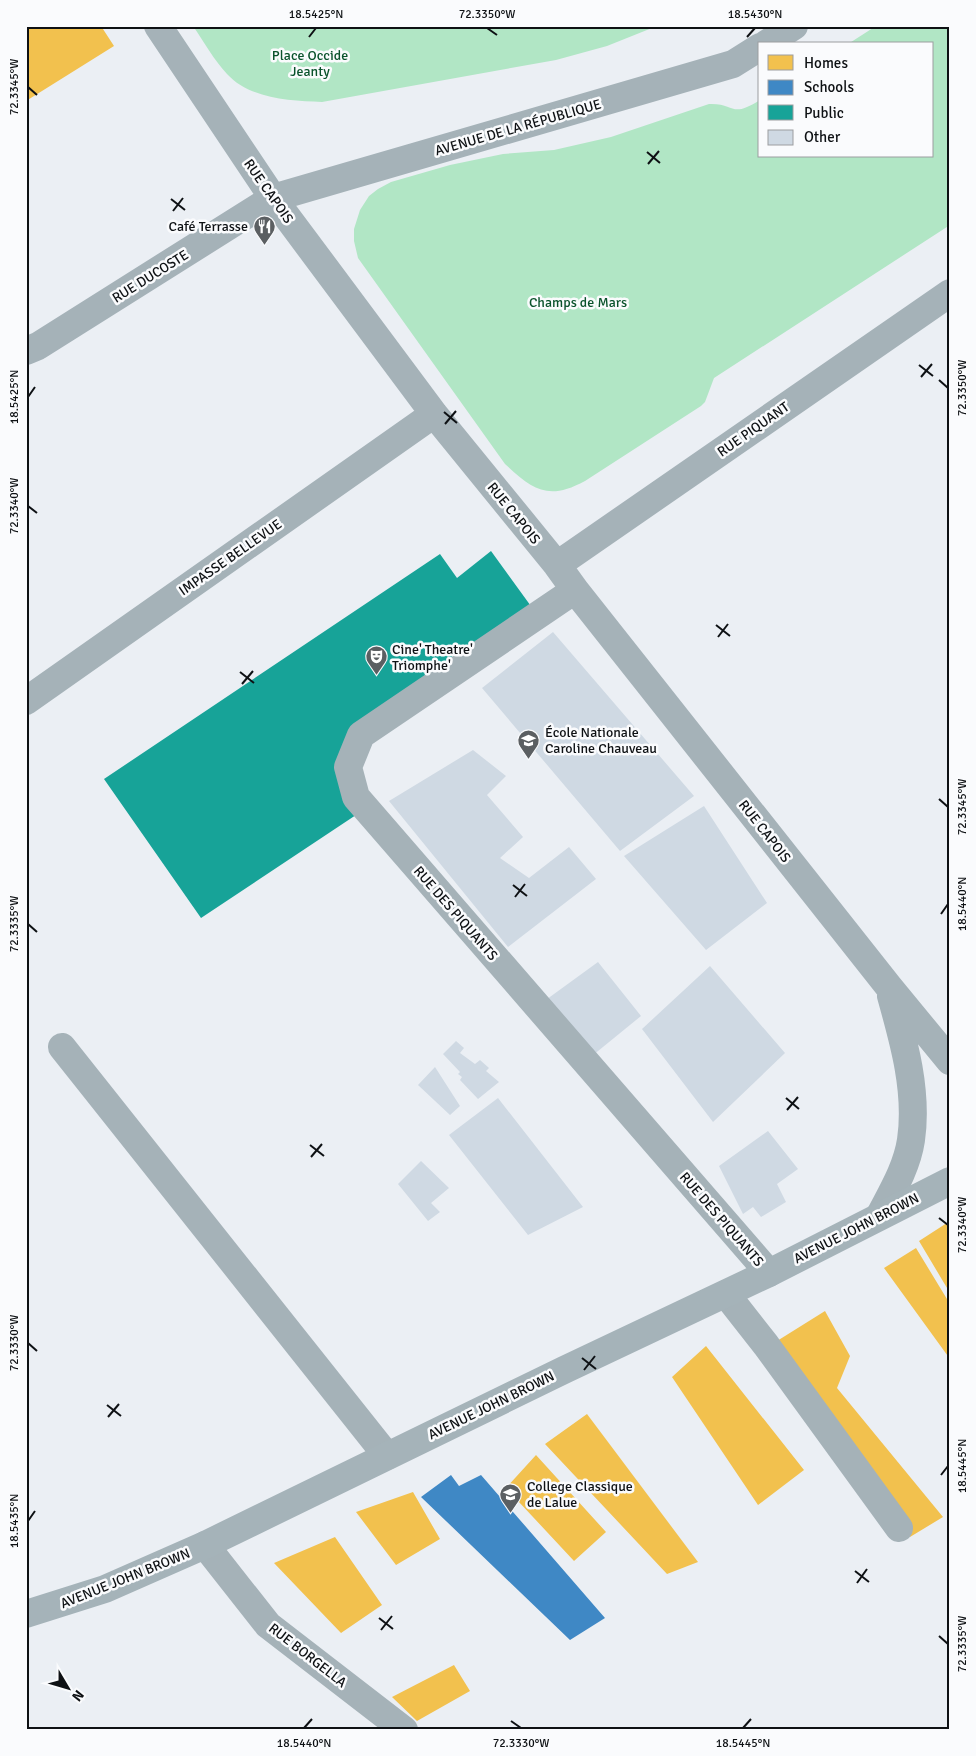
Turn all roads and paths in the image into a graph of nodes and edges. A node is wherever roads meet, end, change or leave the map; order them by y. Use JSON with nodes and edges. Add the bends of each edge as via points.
{"nodes":[{"id":1,"x":158,"y":26,"type":"edge"},
{"id":2,"x":794,"y":26,"type":"edge"},
{"id":3,"x":769,"y":42,"type":"edge"},
{"id":4,"x":758,"y":49,"type":"edge"},
{"id":5,"x":273,"y":198,"type":"junction"},
{"id":6,"x":950,"y":293,"type":"edge"},
{"id":7,"x":26,"y":351,"type":"edge"},
{"id":8,"x":434,"y":414,"type":"junction"},
{"id":9,"x":556,"y":565,"type":"junction"},
{"id":10,"x":575,"y":590,"type":"junction"},
{"id":11,"x":26,"y":700,"type":"edge"},
{"id":12,"x":889,"y":987,"type":"junction"},
{"id":13,"x":62,"y":1047,"type":"dead end"},
{"id":14,"x":950,"y":1060,"type":"edge"},
{"id":15,"x":950,"y":1180,"type":"edge"},
{"id":16,"x":880,"y":1215,"type":"junction"},
{"id":17,"x":769,"y":1273,"type":"junction"},
{"id":18,"x":726,"y":1294,"type":"junction"},
{"id":19,"x":387,"y":1456,"type":"junction"},
{"id":20,"x":899,"y":1528,"type":"dead end"},
{"id":21,"x":205,"y":1545,"type":"junction"},
{"id":22,"x":26,"y":1614,"type":"edge"},
{"id":23,"x":404,"y":1730,"type":"edge"}],
"edges":[{"from":1,"to":5,"type":"street","name":"RUE CAPOIS"},
{"from":2,"to":3,"type":"street"},
{"from":4,"to":5,"type":"street","name":"AVENUE DE LA RÉPUBLIQUE","via":[[733,64]]},
{"from":5,"to":7,"type":"street","name":"RUE DUCOSTE"},
{"from":5,"to":8,"type":"street","name":"RUE CAPOIS"},
{"from":6,"to":9,"type":"street","name":"RUE PIQUANT"},
{"from":8,"to":9,"type":"street","name":"RUE CAPOIS"},
{"from":8,"to":11,"type":"street","name":"IMPASSE BELLEVUE"},
{"from":9,"to":10,"type":"street","name":"RUE CAPOIS"},
{"from":10,"to":12,"type":"street","name":"RUE CAPOIS"},
{"from":10,"to":17,"type":"street","name":"RUE DES PIQUANTS","via":[[361,735],[348,767],[356,797]]},
{"from":12,"to":14,"type":"street","name":"RUE CAPOIS"},
{"from":12,"to":16,"type":"street","name":"RUE CAPOIS","via":[[909,1070],[911,1141],[898,1180]]},
{"from":13,"to":19,"type":"street"},
{"from":15,"to":16,"type":"main road","name":"AVENUE JOHN BROWN"},
{"from":16,"to":17,"type":"main road","name":"AVENUE JOHN BROWN"},
{"from":17,"to":18,"type":"main road","name":"AVENUE JOHN BROWN"},
{"from":18,"to":19,"type":"main road","name":"AVENUE JOHN BROWN"},
{"from":18,"to":20,"type":"street"},
{"from":19,"to":21,"type":"main road","name":"AVENUE JOHN BROWN"},
{"from":21,"to":22,"type":"main road","name":"AVENUE JOHN BROWN","via":[[105,1589]]},
{"from":21,"to":23,"type":"street","name":"RUE BORGELLA","via":[[268,1626]]}]}
